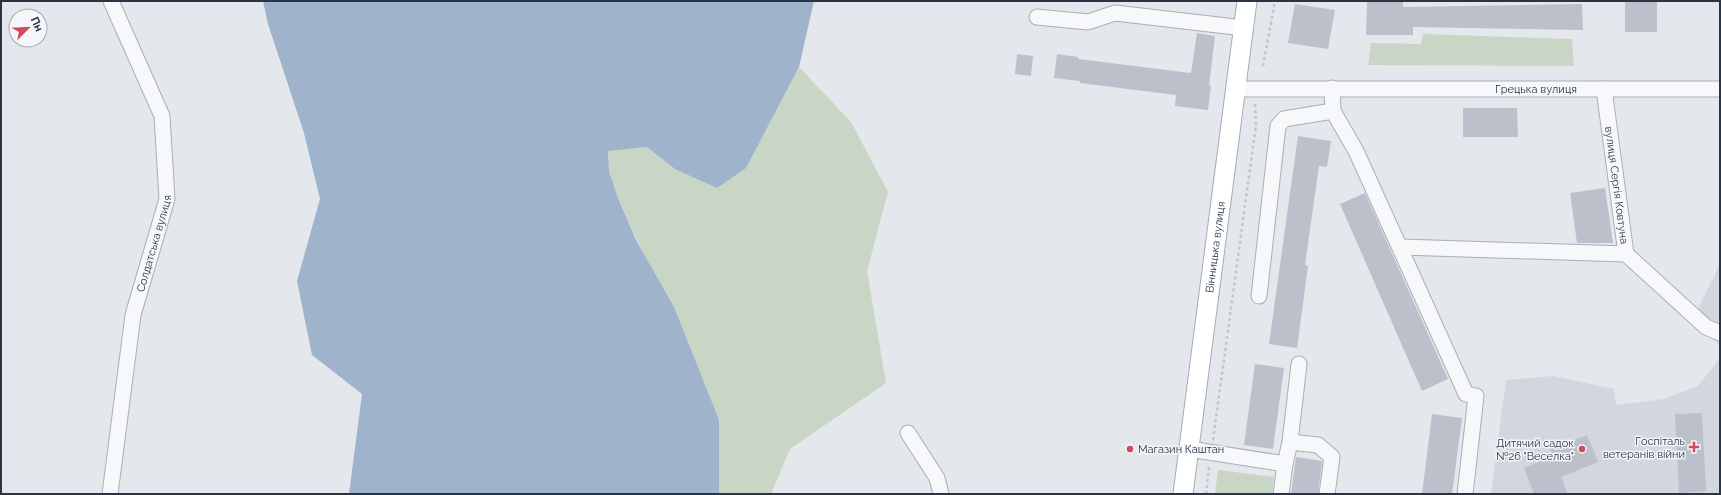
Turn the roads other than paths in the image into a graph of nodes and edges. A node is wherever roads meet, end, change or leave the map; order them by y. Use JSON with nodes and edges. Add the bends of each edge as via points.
{"nodes":[{"id":1,"x":111,"y":1,"type":"edge"},
{"id":2,"x":1247,"y":1,"type":"edge"},
{"id":3,"x":1037,"y":17,"type":"dead end"},
{"id":4,"x":1244,"y":28,"type":"junction"},
{"id":5,"x":1332,"y":88,"type":"junction"},
{"id":6,"x":1235,"y":89,"type":"junction"},
{"id":7,"x":1604,"y":89,"type":"junction"},
{"id":8,"x":1720,"y":89,"type":"edge"},
{"id":9,"x":1333,"y":111,"type":"junction"},
{"id":10,"x":1401,"y":247,"type":"junction"},
{"id":11,"x":1626,"y":254,"type":"junction"},
{"id":12,"x":1259,"y":296,"type":"dead end"},
{"id":13,"x":1720,"y":333,"type":"edge"},
{"id":14,"x":1299,"y":364,"type":"dead end"},
{"id":15,"x":908,"y":433,"type":"dead end"},
{"id":16,"x":1290,"y":442,"type":"junction"},
{"id":17,"x":1189,"y":449,"type":"junction"},
{"id":18,"x":1284,"y":464,"type":"junction"},
{"id":19,"x":110,"y":494,"type":"edge"},
{"id":20,"x":941,"y":494,"type":"edge"},
{"id":21,"x":1183,"y":494,"type":"edge"},
{"id":22,"x":1281,"y":494,"type":"edge"},
{"id":23,"x":1327,"y":494,"type":"edge"},
{"id":24,"x":1465,"y":494,"type":"edge"}],
"edges":[{"from":1,"to":19,"type":"street","name":"Солдатська вулиця","via":[[162,116],[168,199],[133,315]]},
{"from":2,"to":4,"type":"main road","name":"Вінницька вулиця"},
{"from":3,"to":4,"type":"street","via":[[1088,22],[1115,13]]},
{"from":4,"to":6,"type":"main road","name":"Вінницька вулиця"},
{"from":5,"to":6,"type":"street","name":"Грецька вулиця"},
{"from":5,"to":7,"type":"street","name":"Грецька вулиця"},
{"from":5,"to":9,"type":"street"},
{"from":6,"to":17,"type":"main road","name":"Вінницька вулиця"},
{"from":7,"to":8,"type":"street","name":"Грецька вулиця"},
{"from":7,"to":11,"type":"street","name":"вулиця Сергія Ковтуна"},
{"from":9,"to":10,"type":"street","via":[[1356,151]]},
{"from":9,"to":12,"type":"street","via":[[1284,119],[1278,126]]},
{"from":10,"to":11,"type":"street"},
{"from":10,"to":24,"type":"street","via":[[1466,394],[1476,396]]},
{"from":11,"to":13,"type":"street","name":"вулиця Сергія Ковтуна","via":[[1706,327]]},
{"from":14,"to":16,"type":"street"},
{"from":15,"to":20,"type":"street","via":[[937,478]]},
{"from":16,"to":18,"type":"street"},
{"from":16,"to":23,"type":"street","via":[[1318,445],[1332,457]]},
{"from":17,"to":18,"type":"street"},
{"from":17,"to":21,"type":"main road","name":"Вінницька вулиця"},
{"from":18,"to":22,"type":"street"}]}
